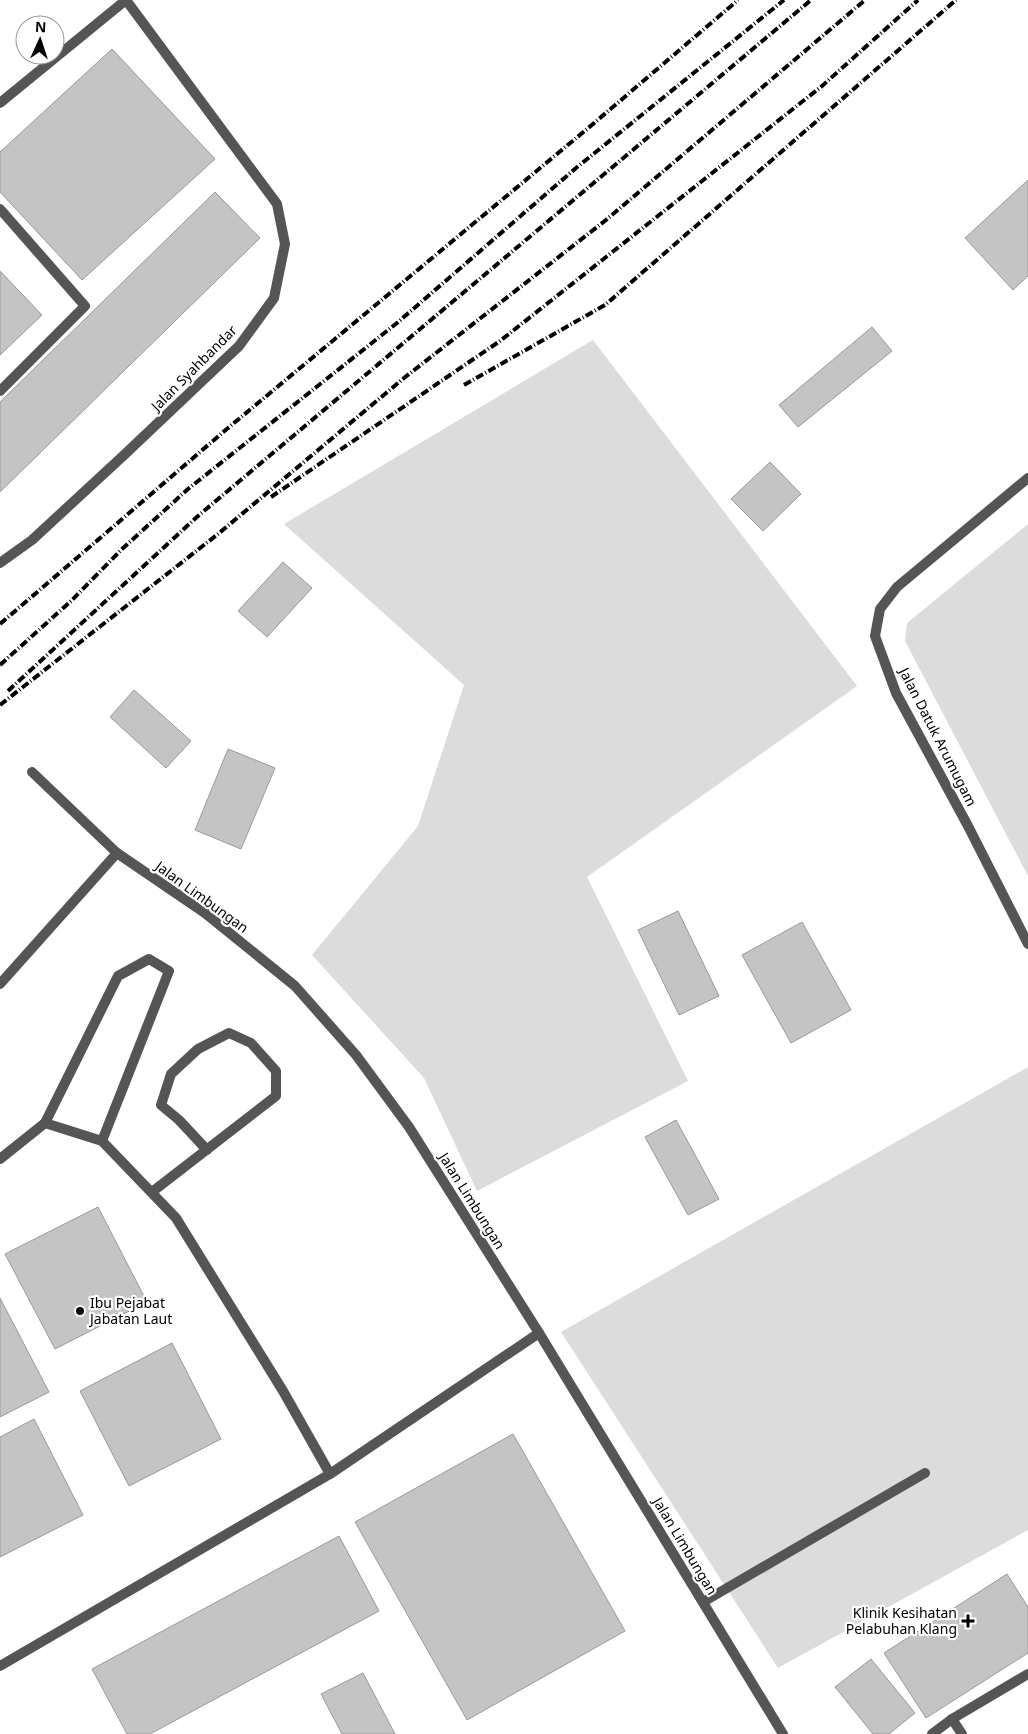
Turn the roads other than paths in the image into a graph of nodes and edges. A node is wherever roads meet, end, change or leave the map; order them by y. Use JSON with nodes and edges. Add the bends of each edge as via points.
{"nodes":[{"id":1,"x":126,"y":0,"type":"edge"},
{"id":2,"x":0,"y":103,"type":"edge"},
{"id":3,"x":0,"y":209,"type":"edge"},
{"id":4,"x":0,"y":391,"type":"edge"},
{"id":5,"x":1028,"y":478,"type":"edge"},
{"id":6,"x":0,"y":563,"type":"edge"},
{"id":7,"x":32,"y":772,"type":"dead end"},
{"id":8,"x":117,"y":853,"type":"junction"},
{"id":9,"x":1028,"y":944,"type":"edge"},
{"id":10,"x":0,"y":984,"type":"edge"},
{"id":11,"x":45,"y":1123,"type":"junction"},
{"id":12,"x":102,"y":1141,"type":"junction"},
{"id":13,"x":206,"y":1150,"type":"junction"},
{"id":14,"x":0,"y":1159,"type":"edge"},
{"id":15,"x":152,"y":1192,"type":"junction"},
{"id":16,"x":538,"y":1332,"type":"junction"},
{"id":17,"x":330,"y":1474,"type":"junction"},
{"id":18,"x":925,"y":1474,"type":"dead end"},
{"id":19,"x":703,"y":1602,"type":"junction"},
{"id":20,"x":0,"y":1666,"type":"edge"},
{"id":21,"x":1028,"y":1674,"type":"edge"},
{"id":22,"x":952,"y":1719,"type":"junction"},
{"id":23,"x":783,"y":1734,"type":"edge"},
{"id":24,"x":932,"y":1734,"type":"edge"},
{"id":25,"x":962,"y":1734,"type":"edge"}],
"edges":[{"from":1,"to":2,"type":"street"},
{"from":1,"to":6,"type":"street","name":"Jalan Syahbandar","via":[[277,204],[285,244],[274,298],[239,346],[32,540]]},
{"from":3,"to":4,"type":"street","via":[[85,306]]},
{"from":5,"to":9,"type":"street","name":"Jalan Datuk Arumugam","via":[[897,587],[880,609],[875,636],[896,693]]},
{"from":7,"to":8,"type":"street","name":"Jalan Limbungan"},
{"from":8,"to":10,"type":"street"},
{"from":8,"to":16,"type":"street","name":"Jalan Limbungan","via":[[205,913],[295,986],[356,1055],[409,1127]]},
{"from":11,"to":12,"type":"street"},
{"from":11,"to":12,"type":"street","via":[[118,976],[149,959],[169,971]]},
{"from":11,"to":14,"type":"street"},
{"from":12,"to":15,"type":"street"},
{"from":13,"to":13,"type":"street","via":[[276,1096],[276,1071],[251,1043],[230,1033],[198,1049],[171,1074],[161,1105]]},
{"from":13,"to":15,"type":"street"},
{"from":15,"to":17,"type":"street","via":[[176,1218]]},
{"from":16,"to":17,"type":"street"},
{"from":16,"to":19,"type":"street","name":"Jalan Limbungan"},
{"from":17,"to":20,"type":"street"},
{"from":18,"to":19,"type":"street"},
{"from":19,"to":23,"type":"street","name":"Jalan Limbungan"},
{"from":21,"to":22,"type":"street"},
{"from":22,"to":24,"type":"street"},
{"from":22,"to":25,"type":"street"}]}
